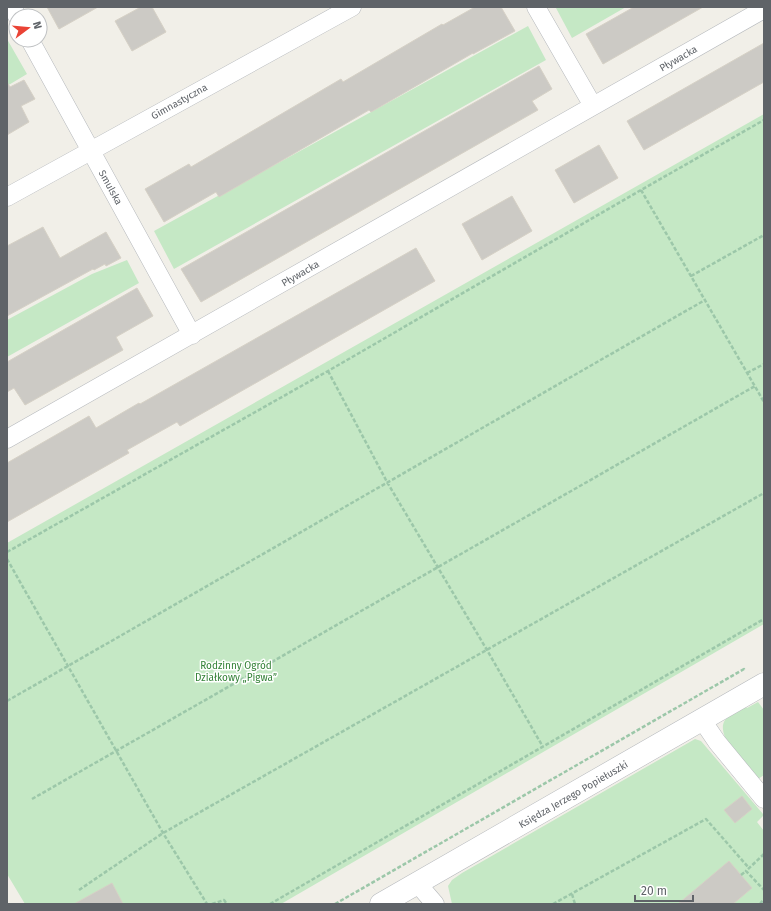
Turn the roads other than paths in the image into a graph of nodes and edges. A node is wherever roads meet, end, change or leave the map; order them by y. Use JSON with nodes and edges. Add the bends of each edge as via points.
{"nodes":[{"id":1,"x":352,"y":7,"type":"edge"},
{"id":2,"x":536,"y":7,"type":"edge"},
{"id":3,"x":764,"y":9,"type":"edge"},
{"id":4,"x":34,"y":48,"type":"edge"},
{"id":5,"x":593,"y":106,"type":"junction"},
{"id":6,"x":91,"y":150,"type":"junction"},
{"id":7,"x":7,"y":197,"type":"edge"},
{"id":8,"x":192,"y":335,"type":"junction"},
{"id":9,"x":7,"y":439,"type":"edge"},
{"id":10,"x":764,"y":684,"type":"edge"},
{"id":11,"x":702,"y":720,"type":"junction"},
{"id":12,"x":764,"y":799,"type":"edge"},
{"id":13,"x":417,"y":883,"type":"junction"},
{"id":14,"x":381,"y":904,"type":"edge"},
{"id":15,"x":435,"y":904,"type":"edge"}],
"edges":[{"from":1,"to":6,"type":"street","name":"Gimnastyczna"},
{"from":2,"to":5,"type":"street"},
{"from":3,"to":5,"type":"street","name":"Pływacka"},
{"from":4,"to":6,"type":"street","name":"Smulska"},
{"from":5,"to":8,"type":"street","name":"Pływacka"},
{"from":6,"to":7,"type":"street","name":"Gimnastyczna"},
{"from":6,"to":8,"type":"street","name":"Smulska"},
{"from":8,"to":9,"type":"street","name":"Pływacka"},
{"from":10,"to":11,"type":"street","name":"Księdza Jerzego Popiełuszki"},
{"from":11,"to":12,"type":"street","via":[[716,742]]},
{"from":11,"to":13,"type":"street","name":"Księdza Jerzego Popiełuszki"},
{"from":13,"to":14,"type":"street","name":"Księdza Jerzego Popiełuszki"},
{"from":13,"to":15,"type":"street"}]}
